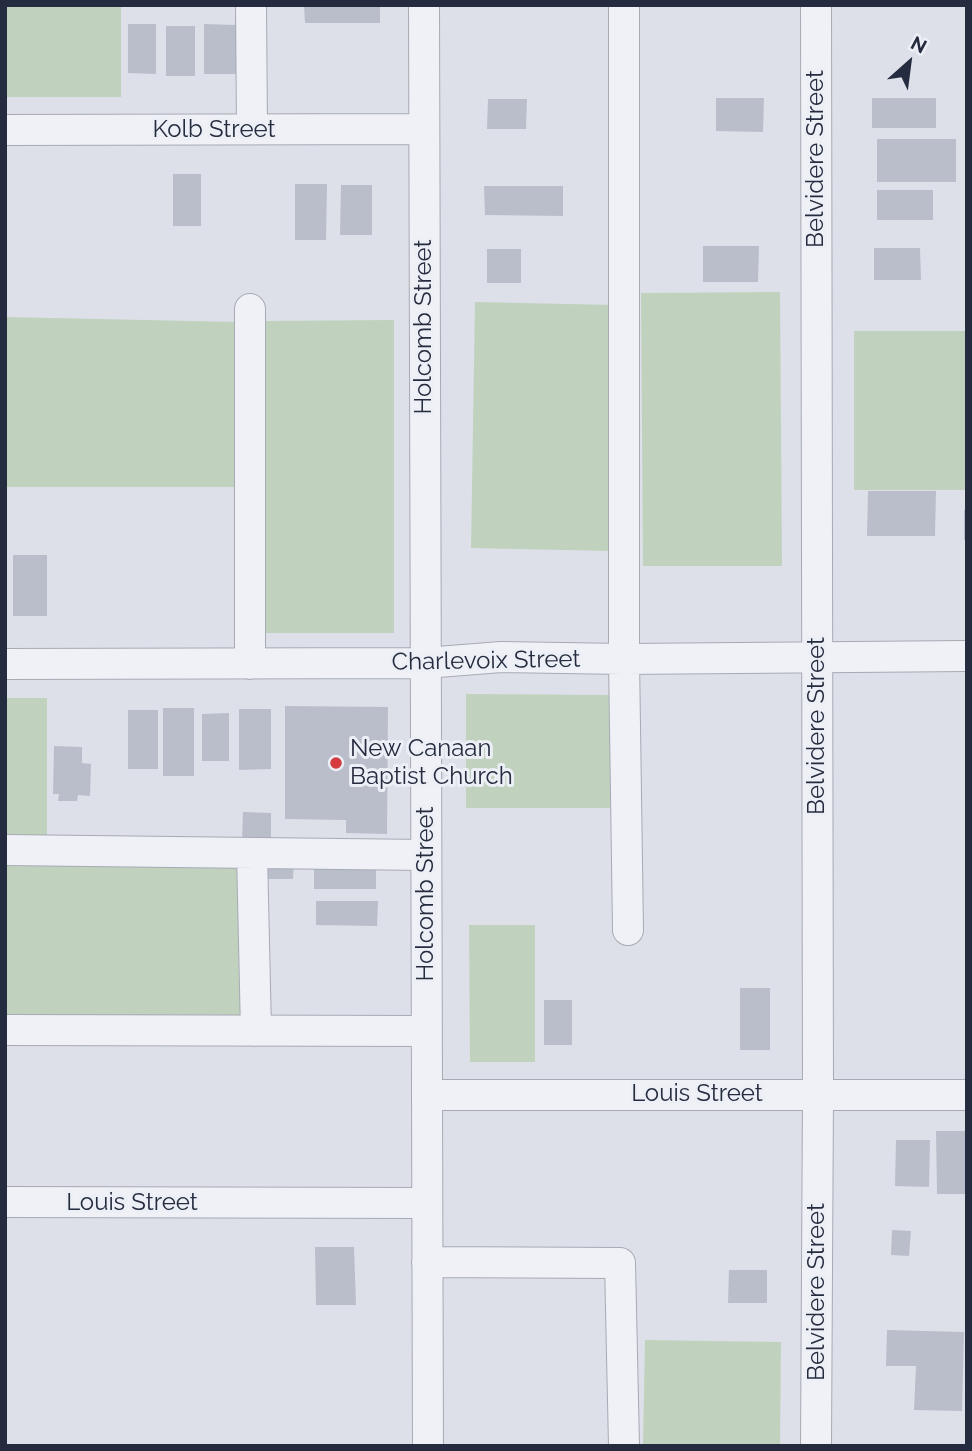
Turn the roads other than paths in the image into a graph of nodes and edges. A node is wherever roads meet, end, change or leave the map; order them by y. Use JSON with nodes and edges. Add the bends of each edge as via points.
{"nodes":[{"id":1,"x":251,"y":5,"type":"edge"},
{"id":2,"x":424,"y":5,"type":"edge"},
{"id":3,"x":624,"y":5,"type":"edge"},
{"id":4,"x":816,"y":5,"type":"edge"},
{"id":5,"x":424,"y":129,"type":"junction"},
{"id":6,"x":5,"y":130,"type":"edge"},
{"id":7,"x":252,"y":130,"type":"junction"},
{"id":8,"x":250,"y":309,"type":"dead end"},
{"id":9,"x":967,"y":656,"type":"edge"},
{"id":10,"x":817,"y":657,"type":"junction"},
{"id":11,"x":624,"y":659,"type":"junction"},
{"id":12,"x":425,"y":663,"type":"junction"},
{"id":13,"x":5,"y":664,"type":"edge"},
{"id":14,"x":250,"y":664,"type":"junction"},
{"id":15,"x":5,"y":850,"type":"edge"},
{"id":16,"x":252,"y":853,"type":"junction"},
{"id":17,"x":426,"y":855,"type":"junction"},
{"id":18,"x":628,"y":930,"type":"dead end"},
{"id":19,"x":5,"y":1030,"type":"edge"},
{"id":20,"x":256,"y":1031,"type":"junction"},
{"id":21,"x":427,"y":1031,"type":"junction"},
{"id":22,"x":818,"y":1094,"type":"junction"},
{"id":23,"x":427,"y":1095,"type":"junction"},
{"id":24,"x":967,"y":1095,"type":"edge"},
{"id":25,"x":5,"y":1202,"type":"edge"},
{"id":26,"x":427,"y":1203,"type":"junction"},
{"id":27,"x":427,"y":1262,"type":"junction"},
{"id":28,"x":428,"y":1446,"type":"edge"},
{"id":29,"x":624,"y":1446,"type":"edge"},
{"id":30,"x":816,"y":1446,"type":"edge"}],
"edges":[{"from":1,"to":7,"type":"street"},
{"from":2,"to":5,"type":"street","name":"Holcomb Street"},
{"from":3,"to":11,"type":"street"},
{"from":4,"to":10,"type":"street","name":"Belvidere Street"},
{"from":5,"to":7,"type":"street","name":"Kolb Street"},
{"from":5,"to":12,"type":"street","name":"Holcomb Street"},
{"from":6,"to":7,"type":"street","name":"Kolb Street"},
{"from":8,"to":14,"type":"street"},
{"from":9,"to":10,"type":"street","name":"Charlevoix Street"},
{"from":10,"to":11,"type":"street","name":"Charlevoix Street"},
{"from":10,"to":22,"type":"street","name":"Belvidere Street"},
{"from":11,"to":12,"type":"street","name":"Charlevoix Street","via":[[501,657]]},
{"from":11,"to":18,"type":"street"},
{"from":12,"to":14,"type":"street","name":"Charlevoix Street"},
{"from":12,"to":17,"type":"street","name":"Holcomb Street"},
{"from":13,"to":14,"type":"street","name":"Charlevoix Street"},
{"from":15,"to":16,"type":"street"},
{"from":16,"to":17,"type":"street"},
{"from":16,"to":20,"type":"street"},
{"from":17,"to":21,"type":"street","name":"Holcomb Street"},
{"from":19,"to":20,"type":"street"},
{"from":20,"to":21,"type":"street"},
{"from":21,"to":23,"type":"street","name":"Holcomb Street"},
{"from":22,"to":23,"type":"street","name":"Louis Street"},
{"from":22,"to":24,"type":"street","name":"Louis Street"},
{"from":22,"to":30,"type":"street","name":"Belvidere Street"},
{"from":23,"to":26,"type":"street","name":"Holcomb Street"},
{"from":25,"to":26,"type":"street","name":"Louis Street"},
{"from":26,"to":27,"type":"street","name":"Holcomb Street"},
{"from":27,"to":28,"type":"street","name":"Holcomb Street"},
{"from":27,"to":29,"type":"street","via":[[620,1263]]}]}
